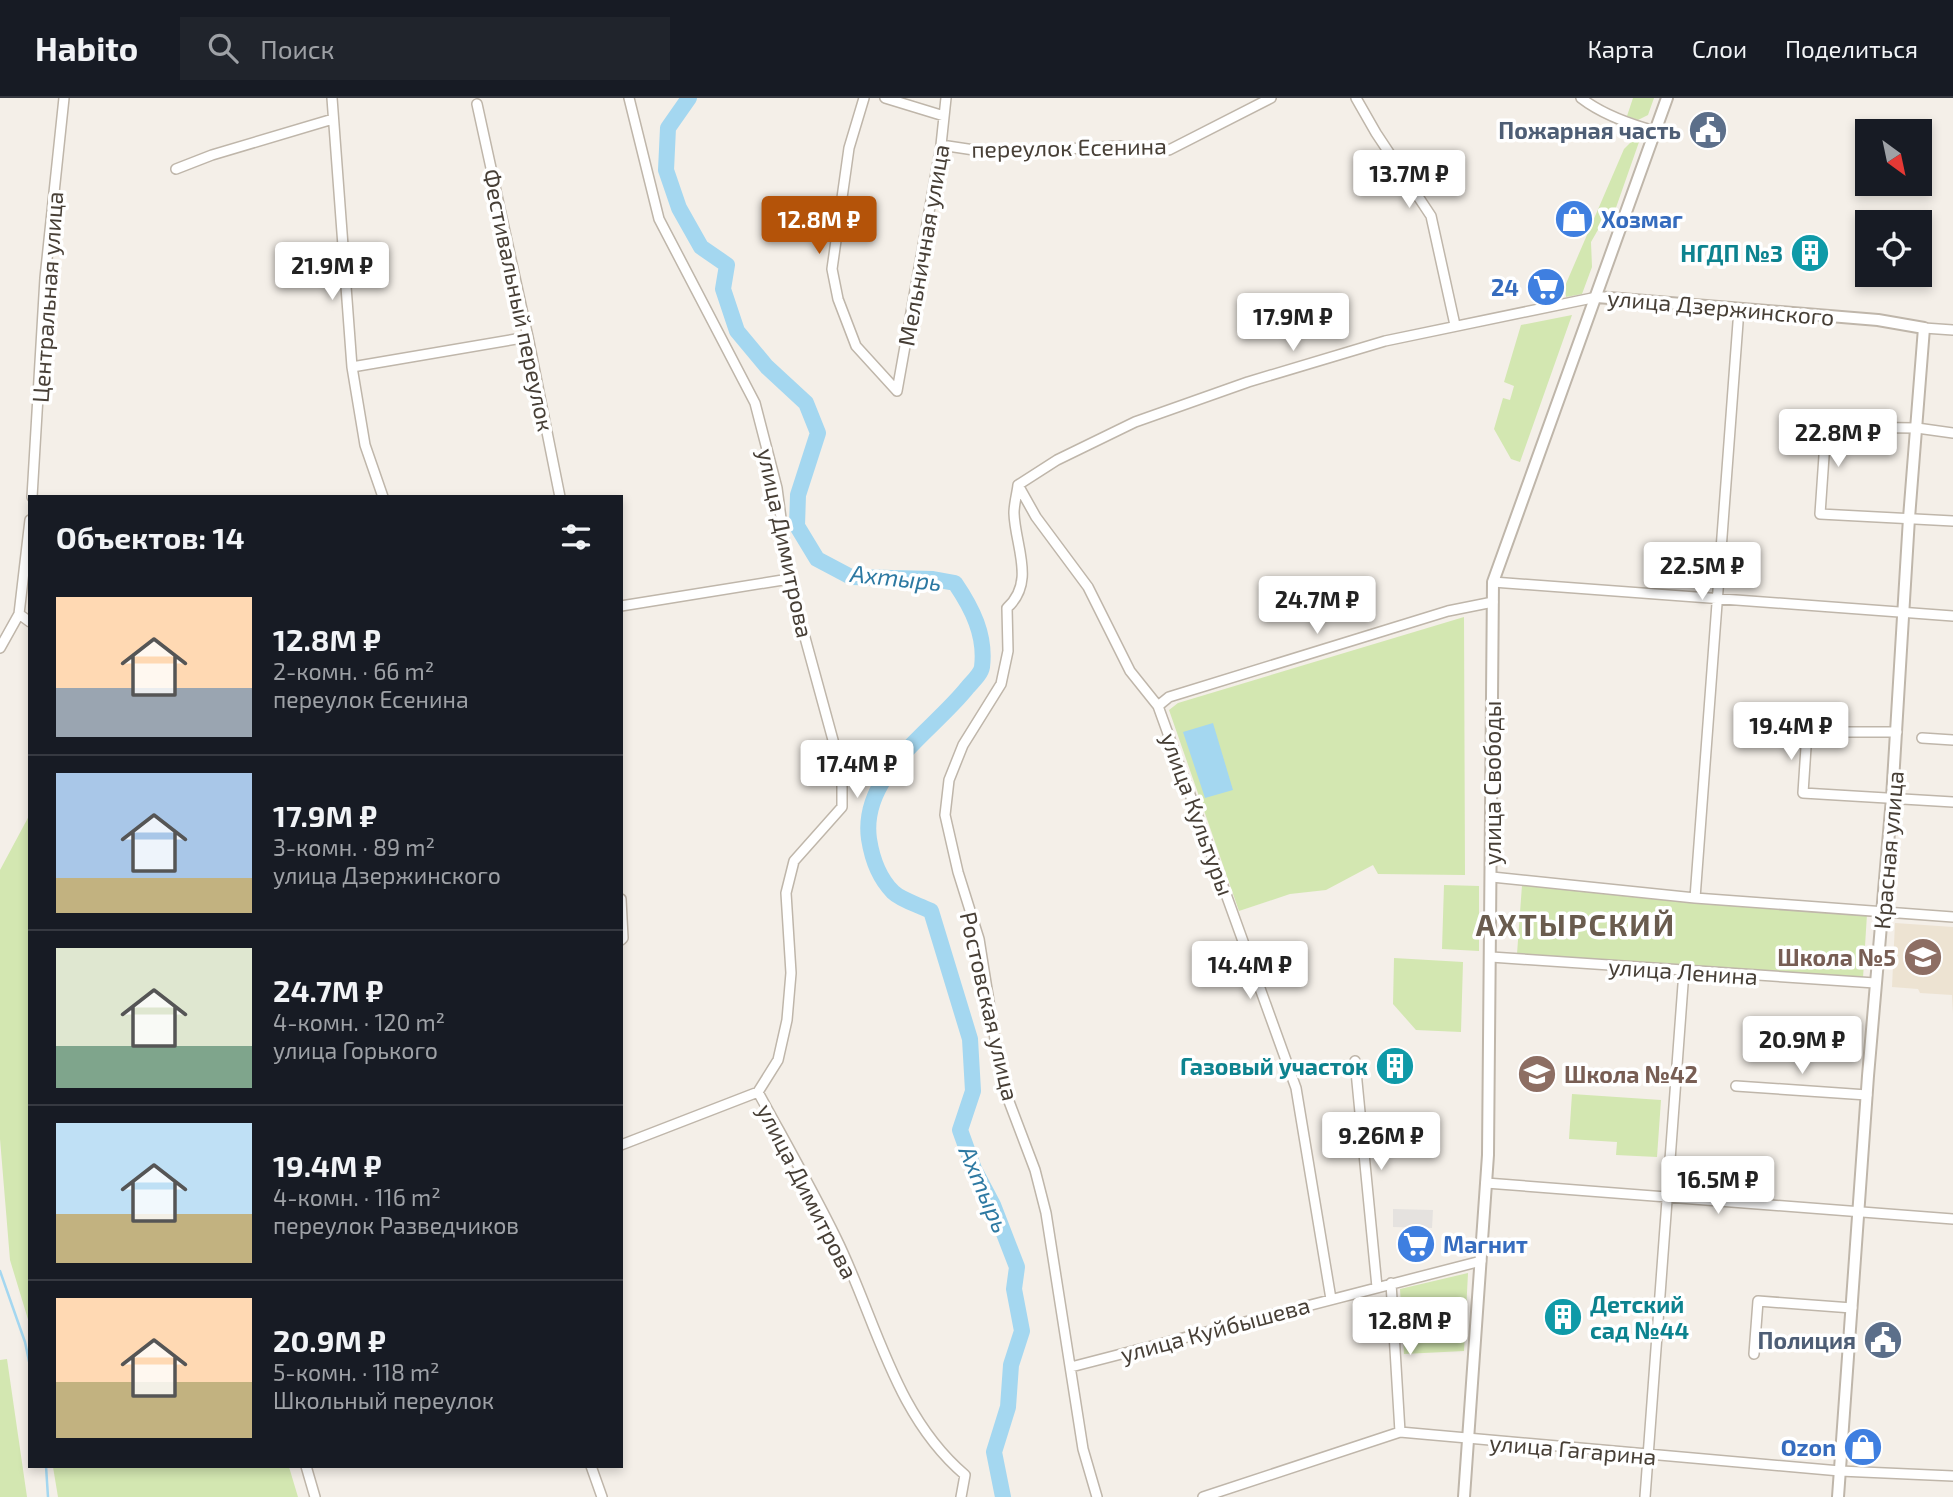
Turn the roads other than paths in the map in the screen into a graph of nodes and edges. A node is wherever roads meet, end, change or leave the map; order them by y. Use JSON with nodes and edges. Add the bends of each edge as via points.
{"nodes":[{"id":1,"x":64,"y":98,"type":"edge"},
{"id":2,"x":332,"y":98,"type":"edge"},
{"id":3,"x":628,"y":98,"type":"edge"},
{"id":4,"x":864,"y":98,"type":"edge"},
{"id":5,"x":885,"y":98,"type":"edge"},
{"id":6,"x":946,"y":98,"type":"edge"},
{"id":7,"x":1271,"y":98,"type":"edge"},
{"id":8,"x":1356,"y":98,"type":"edge"},
{"id":9,"x":1667,"y":98,"type":"edge"},
{"id":10,"x":1584,"y":99,"type":"edge"},
{"id":11,"x":477,"y":104,"type":"dead end"},
{"id":12,"x":944,"y":116,"type":"junction"},
{"id":13,"x":333,"y":119,"type":"junction"},
{"id":14,"x":1655,"y":131,"type":"junction"},
{"id":15,"x":940,"y":145,"type":"junction"},
{"id":16,"x":176,"y":169,"type":"dead end"},
{"id":17,"x":1597,"y":297,"type":"junction"},
{"id":18,"x":1739,"y":309,"type":"junction"},
{"id":19,"x":1455,"y":325,"type":"junction"},
{"id":20,"x":1924,"y":328,"type":"junction"},
{"id":21,"x":1953,"y":330,"type":"edge"},
{"id":22,"x":528,"y":337,"type":"junction"},
{"id":23,"x":352,"y":367,"type":"junction"},
{"id":24,"x":1917,"y":428,"type":"junction"},
{"id":25,"x":1953,"y":433,"type":"edge"},
{"id":26,"x":1018,"y":485,"type":"junction"},
{"id":27,"x":32,"y":495,"type":"edge"},
{"id":28,"x":382,"y":495,"type":"edge"},
{"id":29,"x":560,"y":495,"type":"edge"},
{"id":30,"x":1909,"y":518,"type":"junction"},
{"id":31,"x":1953,"y":521,"type":"edge"},
{"id":32,"x":28,"y":537,"type":"edge"},
{"id":33,"x":789,"y":579,"type":"junction"},
{"id":34,"x":1493,"y":582,"type":"junction"},
{"id":35,"x":1717,"y":599,"type":"junction"},
{"id":36,"x":1493,"y":602,"type":"junction"},
{"id":37,"x":623,"y":606,"type":"edge"},
{"id":38,"x":1904,"y":612,"type":"junction"},
{"id":39,"x":19,"y":614,"type":"junction"},
{"id":40,"x":1953,"y":615,"type":"edge"},
{"id":41,"x":28,"y":621,"type":"edge"},
{"id":42,"x":0,"y":648,"type":"edge"},
{"id":43,"x":1158,"y":706,"type":"junction"},
{"id":44,"x":1897,"y":732,"type":"junction"},
{"id":45,"x":1922,"y":738,"type":"dead end"},
{"id":46,"x":1953,"y":740,"type":"edge"},
{"id":47,"x":1892,"y":798,"type":"junction"},
{"id":48,"x":1953,"y":803,"type":"edge"},
{"id":49,"x":1492,"y":877,"type":"junction"},
{"id":50,"x":1695,"y":898,"type":"junction"},
{"id":51,"x":1883,"y":911,"type":"junction"},
{"id":52,"x":1953,"y":917,"type":"edge"},
{"id":53,"x":1491,"y":957,"type":"junction"},
{"id":54,"x":1684,"y":971,"type":"junction"},
{"id":55,"x":1875,"y":983,"type":"junction"},
{"id":56,"x":1354,"y":1061,"type":"dead end"},
{"id":57,"x":1736,"y":1086,"type":"dead end"},
{"id":58,"x":758,"y":1092,"type":"junction"},
{"id":59,"x":1867,"y":1095,"type":"junction"},
{"id":60,"x":623,"y":1143,"type":"edge"},
{"id":61,"x":1486,"y":1183,"type":"junction"},
{"id":62,"x":1667,"y":1198,"type":"junction"},
{"id":63,"x":1858,"y":1212,"type":"junction"},
{"id":64,"x":1953,"y":1219,"type":"edge"},
{"id":65,"x":1481,"y":1261,"type":"junction"},
{"id":66,"x":1391,"y":1283,"type":"junction"},
{"id":67,"x":1377,"y":1287,"type":"junction"},
{"id":68,"x":1331,"y":1299,"type":"junction"},
{"id":69,"x":1852,"y":1308,"type":"junction"},
{"id":70,"x":1754,"y":1354,"type":"dead end"},
{"id":71,"x":1071,"y":1367,"type":"junction"},
{"id":72,"x":1400,"y":1432,"type":"junction"},
{"id":73,"x":1468,"y":1439,"type":"junction"},
{"id":74,"x":1648,"y":1455,"type":"junction"},
{"id":75,"x":307,"y":1468,"type":"edge"},
{"id":76,"x":592,"y":1468,"type":"edge"},
{"id":77,"x":1840,"y":1471,"type":"junction"},
{"id":78,"x":1953,"y":1476,"type":"edge"},
{"id":79,"x":315,"y":1497,"type":"edge"},
{"id":80,"x":602,"y":1497,"type":"edge"},
{"id":81,"x":961,"y":1497,"type":"edge"},
{"id":82,"x":1097,"y":1497,"type":"edge"},
{"id":83,"x":1203,"y":1497,"type":"edge"},
{"id":84,"x":1464,"y":1497,"type":"edge"},
{"id":85,"x":1645,"y":1497,"type":"edge"},
{"id":86,"x":1838,"y":1497,"type":"edge"}],
"edges":[{"from":1,"to":27,"type":"street","name":"Центральная улица","via":[[45,278]]},
{"from":2,"to":13,"type":"street"},
{"from":3,"to":33,"type":"street","name":"улица Димитрова","via":[[659,219],[755,403],[777,488]]},
{"from":4,"to":15,"type":"street","name":"Мельничная улица","via":[[849,148],[832,269],[856,346],[897,391]]},
{"from":5,"to":12,"type":"street"},
{"from":6,"to":12,"type":"street","name":"Мельничная улица"},
{"from":7,"to":15,"type":"street","name":"переулок Есенина","via":[[1169,150],[1119,146],[994,153]]},
{"from":8,"to":19,"type":"street","via":[[1431,216]]},
{"from":9,"to":14,"type":"street","name":"улица Свободы"},
{"from":10,"to":14,"type":"street","via":[[1628,124]]},
{"from":11,"to":22,"type":"street","name":"Фестивальный переулок"},
{"from":12,"to":15,"type":"street","name":"Мельничная улица"},
{"from":13,"to":16,"type":"street"},
{"from":13,"to":23,"type":"street"},
{"from":14,"to":17,"type":"street","name":"улица Свободы"},
{"from":17,"to":18,"type":"street","name":"улица Дзержинского"},
{"from":17,"to":19,"type":"street","name":"улица Дзержинского"},
{"from":17,"to":34,"type":"street","name":"улица Свободы"},
{"from":18,"to":20,"type":"street","name":"улица Дзержинского"},
{"from":18,"to":35,"type":"street"},
{"from":19,"to":26,"type":"street","name":"улица Дзержинского","via":[[1248,382],[1135,422],[1057,460]]},
{"from":20,"to":21,"type":"street","name":"улица Дзержинского"},
{"from":20,"to":24,"type":"street","name":"Красная улица"},
{"from":22,"to":23,"type":"street"},
{"from":22,"to":29,"type":"street","name":"Фестивальный переулок"},
{"from":23,"to":28,"type":"street","via":[[365,445]]},
{"from":24,"to":25,"type":"street"},
{"from":24,"to":30,"type":"street","name":"Красная улица"},
{"from":24,"to":30,"type":"street","via":[[1826,427],[1820,514]]},
{"from":26,"to":43,"type":"street","name":"улица Культуры","via":[[1088,587],[1130,671]]},
{"from":26,"to":71,"type":"street","name":"Ростовская улица","via":[[1014,512],[1023,576],[1018,598],[1007,608],[1008,650],[1003,673],[949,780],[945,815],[979,939],[1002,1083],[1046,1213]]},
{"from":30,"to":31,"type":"street"},
{"from":30,"to":38,"type":"street","name":"Красная улица"},
{"from":32,"to":39,"type":"street"},
{"from":33,"to":37,"type":"street"},
{"from":33,"to":58,"type":"street","name":"улица Димитрова","via":[[842,773],[842,807],[794,861],[786,893],[791,973],[788,1020],[778,1060]]},
{"from":34,"to":35,"type":"street"},
{"from":34,"to":36,"type":"street","name":"улица Свободы"},
{"from":35,"to":38,"type":"street"},
{"from":35,"to":50,"type":"street"},
{"from":36,"to":43,"type":"street","via":[[1448,611],[1168,697]]},
{"from":36,"to":49,"type":"street","name":"улица Свободы"},
{"from":38,"to":40,"type":"street"},
{"from":38,"to":44,"type":"street","name":"Красная улица"},
{"from":39,"to":41,"type":"street"},
{"from":39,"to":42,"type":"street"},
{"from":43,"to":68,"type":"street","name":"улица Культуры","via":[[1296,1088]]},
{"from":44,"to":47,"type":"street","name":"Красная улица"},
{"from":44,"to":47,"type":"street","via":[[1807,732],[1803,793]]},
{"from":45,"to":46,"type":"street"},
{"from":47,"to":48,"type":"street"},
{"from":47,"to":51,"type":"street","name":"Красная улица"},
{"from":49,"to":50,"type":"street"},
{"from":49,"to":53,"type":"street","name":"улица Свободы"},
{"from":50,"to":51,"type":"street"},
{"from":51,"to":52,"type":"street"},
{"from":51,"to":55,"type":"street","name":"Красная улица"},
{"from":53,"to":54,"type":"street","name":"улица Ленина"},
{"from":53,"to":61,"type":"street","name":"улица Свободы"},
{"from":54,"to":55,"type":"street","name":"улица Ленина"},
{"from":54,"to":62,"type":"street"},
{"from":55,"to":59,"type":"street","name":"Красная улица"},
{"from":56,"to":67,"type":"street"},
{"from":57,"to":59,"type":"street"},
{"from":58,"to":60,"type":"street"},
{"from":58,"to":81,"type":"street","name":"улица Димитрова","via":[[837,1239],[898,1387],[945,1458],[965,1475]]},
{"from":59,"to":63,"type":"street","name":"Красная улица"},
{"from":61,"to":62,"type":"street"},
{"from":61,"to":65,"type":"street","name":"улица Свободы"},
{"from":62,"to":63,"type":"street"},
{"from":62,"to":74,"type":"street"},
{"from":63,"to":64,"type":"street"},
{"from":63,"to":69,"type":"street","name":"Красная улица"},
{"from":65,"to":66,"type":"street","name":"улица Куйбышева"},
{"from":65,"to":73,"type":"street","name":"улица Свободы"},
{"from":66,"to":67,"type":"street","name":"улица Куйбышева"},
{"from":66,"to":72,"type":"street"},
{"from":67,"to":68,"type":"street","name":"улица Куйбышева"},
{"from":68,"to":71,"type":"street","name":"улица Куйбышева"},
{"from":69,"to":70,"type":"street","via":[[1758,1301]]},
{"from":69,"to":77,"type":"street","name":"Красная улица"},
{"from":71,"to":82,"type":"street","name":"Ростовская улица","via":[[1083,1449]]},
{"from":72,"to":73,"type":"street","name":"улица Гагарина"},
{"from":72,"to":83,"type":"street","name":"улица Гагарина"},
{"from":73,"to":74,"type":"street","name":"улица Гагарина"},
{"from":73,"to":84,"type":"street","name":"улица Свободы"},
{"from":74,"to":77,"type":"street","name":"улица Гагарина"},
{"from":74,"to":85,"type":"street"},
{"from":75,"to":79,"type":"street"},
{"from":76,"to":80,"type":"street"},
{"from":77,"to":78,"type":"street","name":"улица Гагарина"},
{"from":77,"to":86,"type":"street","name":"Красная улица"}]}
